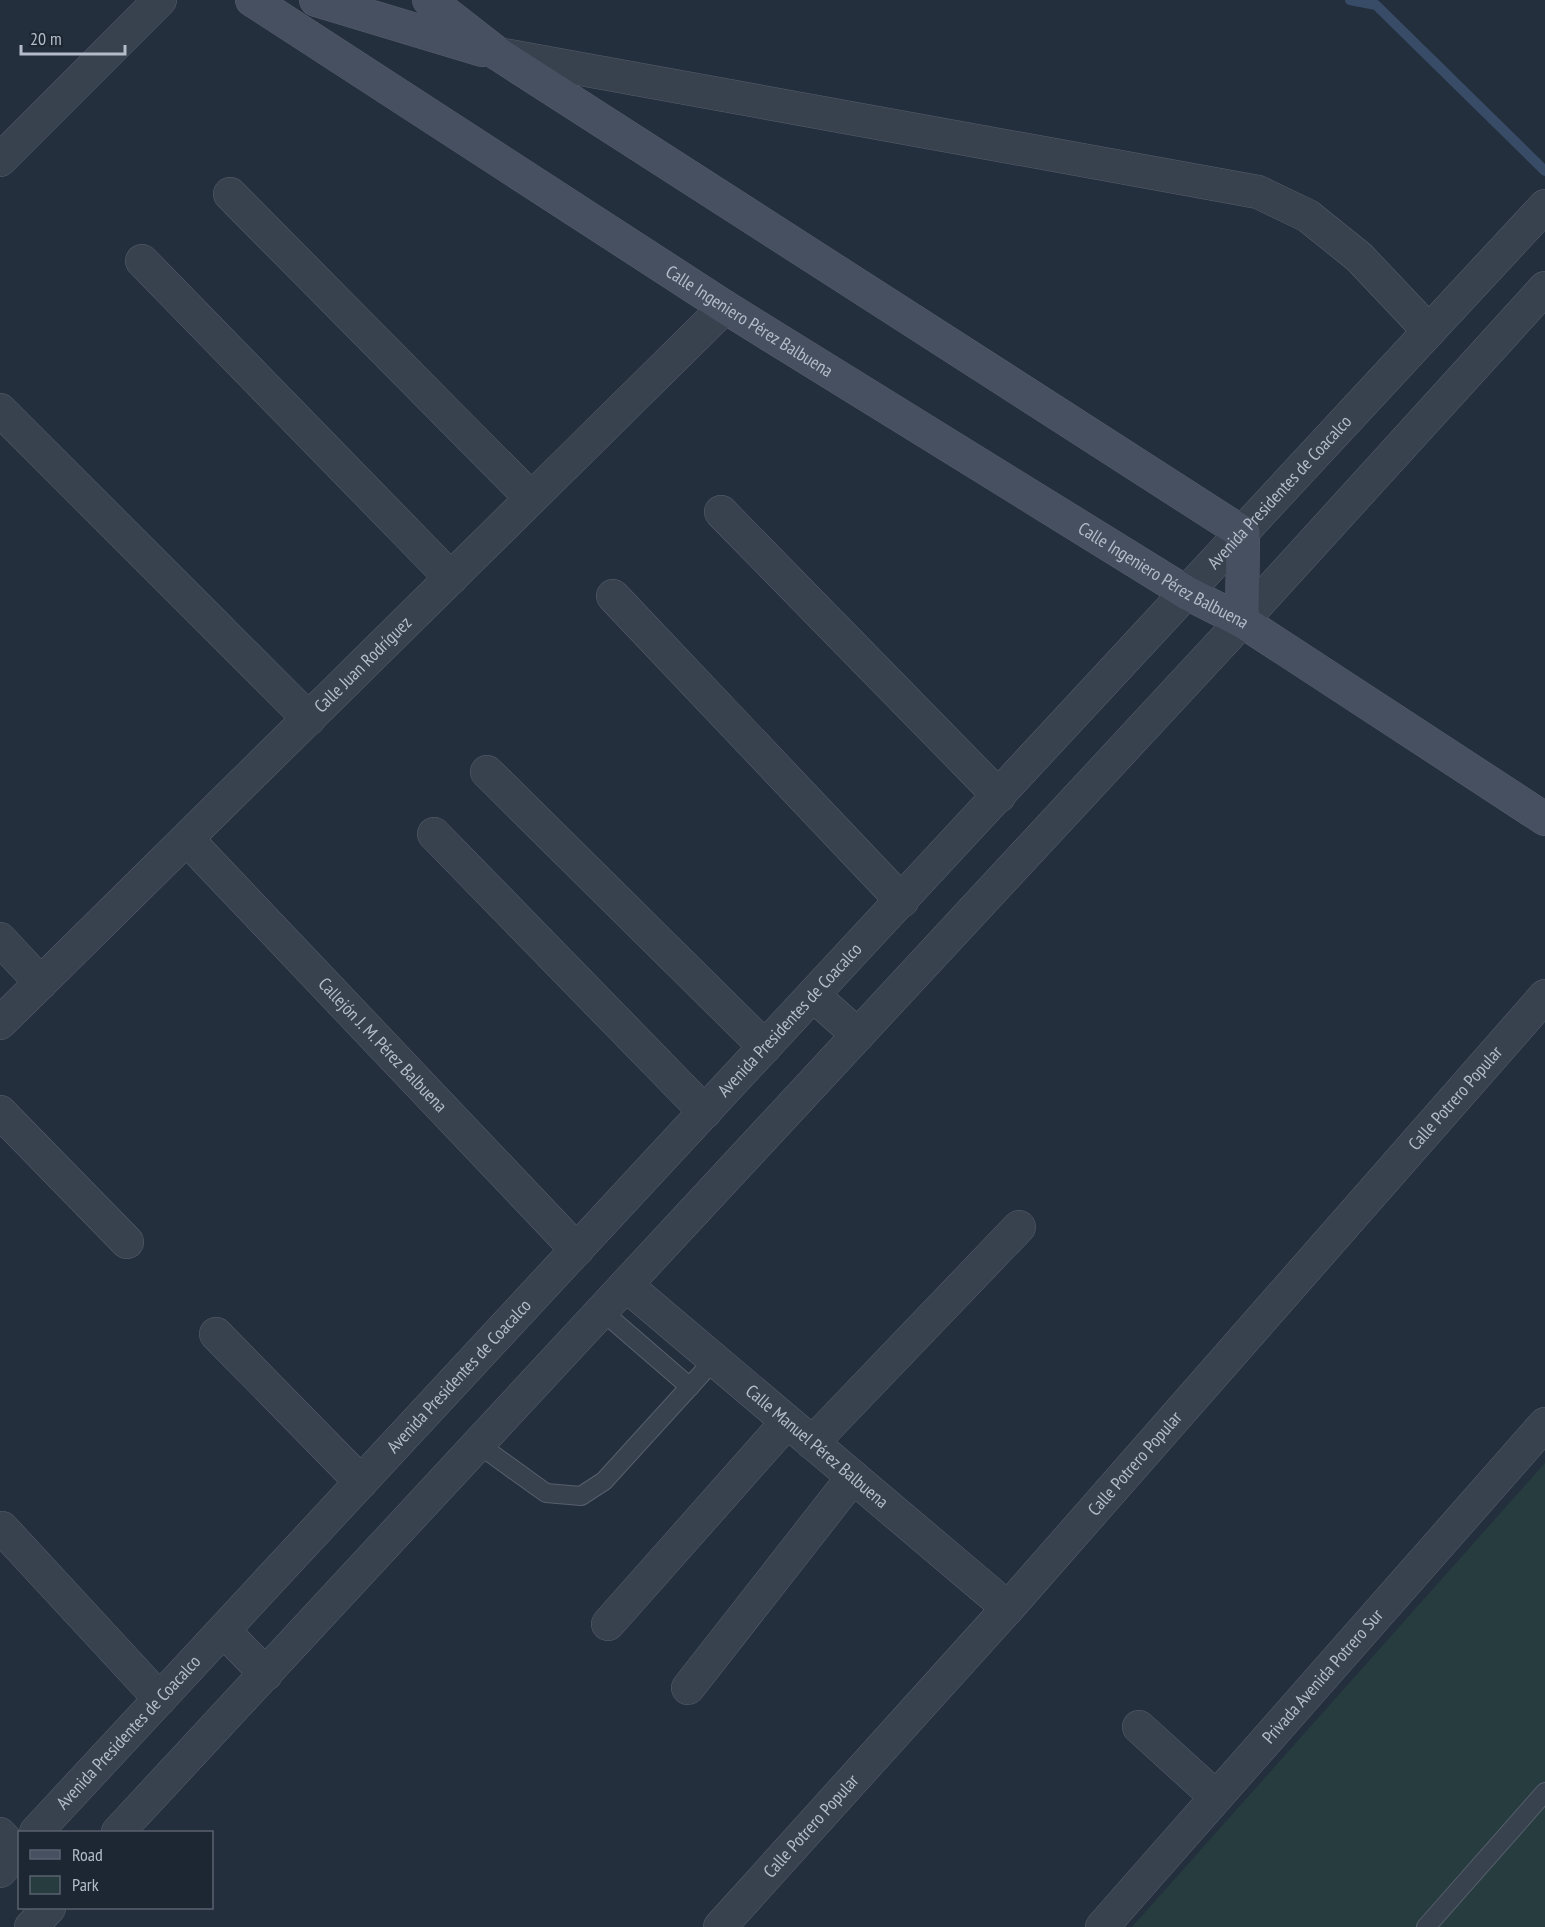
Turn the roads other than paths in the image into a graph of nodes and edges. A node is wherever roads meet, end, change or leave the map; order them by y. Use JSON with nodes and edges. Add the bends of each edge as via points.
{"nodes":[{"id":1,"x":160,"y":0,"type":"edge"},
{"id":2,"x":252,"y":0,"type":"edge"},
{"id":3,"x":316,"y":0,"type":"edge"},
{"id":4,"x":429,"y":0,"type":"edge"},
{"id":5,"x":498,"y":54,"type":"junction"},
{"id":6,"x":0,"y":160,"type":"edge"},
{"id":7,"x":230,"y":194,"type":"dead end"},
{"id":8,"x":1545,"y":206,"type":"edge"},
{"id":9,"x":142,"y":261,"type":"dead end"},
{"id":10,"x":1535,"y":299,"type":"edge"},
{"id":11,"x":725,"y":307,"type":"junction"},
{"id":12,"x":1429,"y":332,"type":"junction"},
{"id":13,"x":0,"y":410,"type":"edge"},
{"id":14,"x":531,"y":498,"type":"junction"},
{"id":15,"x":721,"y":512,"type":"dead end"},
{"id":16,"x":1243,"y":533,"type":"junction"},
{"id":17,"x":451,"y":578,"type":"junction"},
{"id":18,"x":1187,"y":593,"type":"junction"},
{"id":19,"x":613,"y":596,"type":"dead end"},
{"id":20,"x":1242,"y":621,"type":"junction"},
{"id":21,"x":309,"y":718,"type":"junction"},
{"id":22,"x":487,"y":772,"type":"dead end"},
{"id":23,"x":999,"y":796,"type":"junction"},
{"id":24,"x":1545,"y":819,"type":"edge"},
{"id":25,"x":434,"y":834,"type":"dead end"},
{"id":26,"x":187,"y":839,"type":"junction"},
{"id":27,"x":902,"y":901,"type":"junction"},
{"id":28,"x":0,"y":939,"type":"edge"},
{"id":29,"x":41,"y":983,"type":"junction"},
{"id":30,"x":814,"y":996,"type":"junction"},
{"id":31,"x":1545,"y":996,"type":"edge"},
{"id":32,"x":0,"y":1023,"type":"edge"},
{"id":33,"x":858,"y":1035,"type":"junction"},
{"id":34,"x":765,"y":1047,"type":"junction"},
{"id":35,"x":705,"y":1112,"type":"junction"},
{"id":36,"x":0,"y":1113,"type":"edge"},
{"id":37,"x":1019,"y":1227,"type":"dead end"},
{"id":38,"x":127,"y":1242,"type":"dead end"},
{"id":39,"x":577,"y":1250,"type":"junction"},
{"id":40,"x":626,"y":1286,"type":"junction"},
{"id":41,"x":602,"y":1311,"type":"junction"},
{"id":42,"x":216,"y":1334,"type":"dead end"},
{"id":43,"x":714,"y":1360,"type":"junction"},
{"id":44,"x":690,"y":1387,"type":"junction"},
{"id":45,"x":787,"y":1422,"type":"junction"},
{"id":46,"x":1545,"y":1424,"type":"edge"},
{"id":47,"x":812,"y":1443,"type":"junction"},
{"id":48,"x":478,"y":1444,"type":"junction"},
{"id":49,"x":853,"y":1477,"type":"junction"},
{"id":50,"x":362,"y":1482,"type":"junction"},
{"id":51,"x":2,"y":1528,"type":"dead end"},
{"id":52,"x":1008,"y":1608,"type":"junction"},
{"id":53,"x":608,"y":1624,"type":"dead end"},
{"id":54,"x":224,"y":1631,"type":"junction"},
{"id":55,"x":266,"y":1674,"type":"junction"},
{"id":56,"x":688,"y":1688,"type":"dead end"},
{"id":57,"x":160,"y":1699,"type":"junction"},
{"id":58,"x":1139,"y":1728,"type":"dead end"},
{"id":59,"x":1545,"y":1792,"type":"edge"},
{"id":60,"x":1216,"y":1797,"type":"junction"},
{"id":61,"x":31,"y":1831,"type":"edge"},
{"id":62,"x":120,"y":1831,"type":"edge"},
{"id":63,"x":48,"y":1909,"type":"edge"},
{"id":64,"x":31,"y":1927,"type":"edge"},
{"id":65,"x":720,"y":1927,"type":"edge"},
{"id":66,"x":1102,"y":1927,"type":"edge"},
{"id":67,"x":1426,"y":1927,"type":"edge"}],
"edges":[{"from":1,"to":6,"type":"street"},
{"from":2,"to":11,"type":"main road","name":"Calle Ingeniero Pérez Balbuena"},
{"from":3,"to":5,"type":"main road"},
{"from":4,"to":5,"type":"main road"},
{"from":5,"to":12,"type":"street","via":[[1258,192],[1308,216],[1350,250]]},
{"from":5,"to":16,"type":"main road"},
{"from":7,"to":14,"type":"street"},
{"from":8,"to":12,"type":"street","name":"Avenida Presidentes de Coacalco"},
{"from":9,"to":17,"type":"street"},
{"from":10,"to":20,"type":"street"},
{"from":11,"to":14,"type":"street","name":"Calle Juan Rodríguez"},
{"from":11,"to":18,"type":"main road","name":"Calle Ingeniero Pérez Balbuena"},
{"from":12,"to":16,"type":"street","name":"Avenida Presidentes de Coacalco"},
{"from":13,"to":21,"type":"street"},
{"from":14,"to":17,"type":"street","name":"Calle Juan Rodríguez"},
{"from":15,"to":23,"type":"street"},
{"from":16,"to":18,"type":"street","name":"Avenida Presidentes de Coacalco"},
{"from":16,"to":20,"type":"main road","name":"Calle Ingeniero Pérez Balbuena"},
{"from":17,"to":21,"type":"street","name":"Calle Juan Rodríguez"},
{"from":18,"to":20,"type":"main road","name":"Calle Ingeniero Pérez Balbuena"},
{"from":18,"to":23,"type":"street","name":"Avenida Presidentes de Coacalco"},
{"from":19,"to":27,"type":"street"},
{"from":20,"to":24,"type":"main road"},
{"from":20,"to":33,"type":"street"},
{"from":21,"to":26,"type":"street","name":"Calle Juan Rodríguez"},
{"from":22,"to":34,"type":"street"},
{"from":23,"to":27,"type":"street","name":"Avenida Presidentes de Coacalco"},
{"from":25,"to":35,"type":"street"},
{"from":26,"to":29,"type":"street","name":"Calle Juan Rodríguez"},
{"from":26,"to":39,"type":"street","name":"Callejón J. M. Pérez Balbuena"},
{"from":27,"to":30,"type":"street","name":"Avenida Presidentes de Coacalco"},
{"from":28,"to":29,"type":"street"},
{"from":29,"to":32,"type":"street","name":"Calle Juan Rodríguez"},
{"from":30,"to":33,"type":"street"},
{"from":30,"to":34,"type":"street","name":"Avenida Presidentes de Coacalco"},
{"from":31,"to":52,"type":"street","name":"Calle Potrero Popular"},
{"from":33,"to":40,"type":"street"},
{"from":34,"to":35,"type":"street","name":"Avenida Presidentes de Coacalco"},
{"from":35,"to":39,"type":"street","name":"Avenida Presidentes de Coacalco"},
{"from":36,"to":38,"type":"street"},
{"from":37,"to":47,"type":"street"},
{"from":39,"to":50,"type":"street","name":"Avenida Presidentes de Coacalco"},
{"from":40,"to":41,"type":"street"},
{"from":40,"to":43,"type":"street","name":"Calle Manuel Pérez Balbuena"},
{"from":41,"to":44,"type":"lane"},
{"from":41,"to":48,"type":"street"},
{"from":42,"to":50,"type":"street"},
{"from":43,"to":44,"type":"lane"},
{"from":43,"to":45,"type":"street","name":"Calle Manuel Pérez Balbuena"},
{"from":44,"to":48,"type":"lane","via":[[604,1481],[580,1496],[546,1493]]},
{"from":45,"to":47,"type":"street","name":"Calle Manuel Pérez Balbuena"},
{"from":45,"to":53,"type":"street"},
{"from":46,"to":60,"type":"street","name":"Privada Avenida Potrero Sur"},
{"from":47,"to":49,"type":"street","name":"Calle Manuel Pérez Balbuena"},
{"from":48,"to":55,"type":"street"},
{"from":49,"to":52,"type":"street","name":"Calle Manuel Pérez Balbuena"},
{"from":49,"to":56,"type":"street"},
{"from":50,"to":54,"type":"street","name":"Avenida Presidentes de Coacalco"},
{"from":51,"to":57,"type":"street"},
{"from":52,"to":65,"type":"street","name":"Calle Potrero Popular"},
{"from":54,"to":55,"type":"street"},
{"from":54,"to":57,"type":"street","name":"Avenida Presidentes de Coacalco"},
{"from":55,"to":62,"type":"street"},
{"from":57,"to":61,"type":"street","name":"Avenida Presidentes de Coacalco"},
{"from":58,"to":60,"type":"street"},
{"from":59,"to":67,"type":"lane"},
{"from":60,"to":66,"type":"street","name":"Privada Avenida Potrero Sur"},
{"from":63,"to":64,"type":"street"}]}
